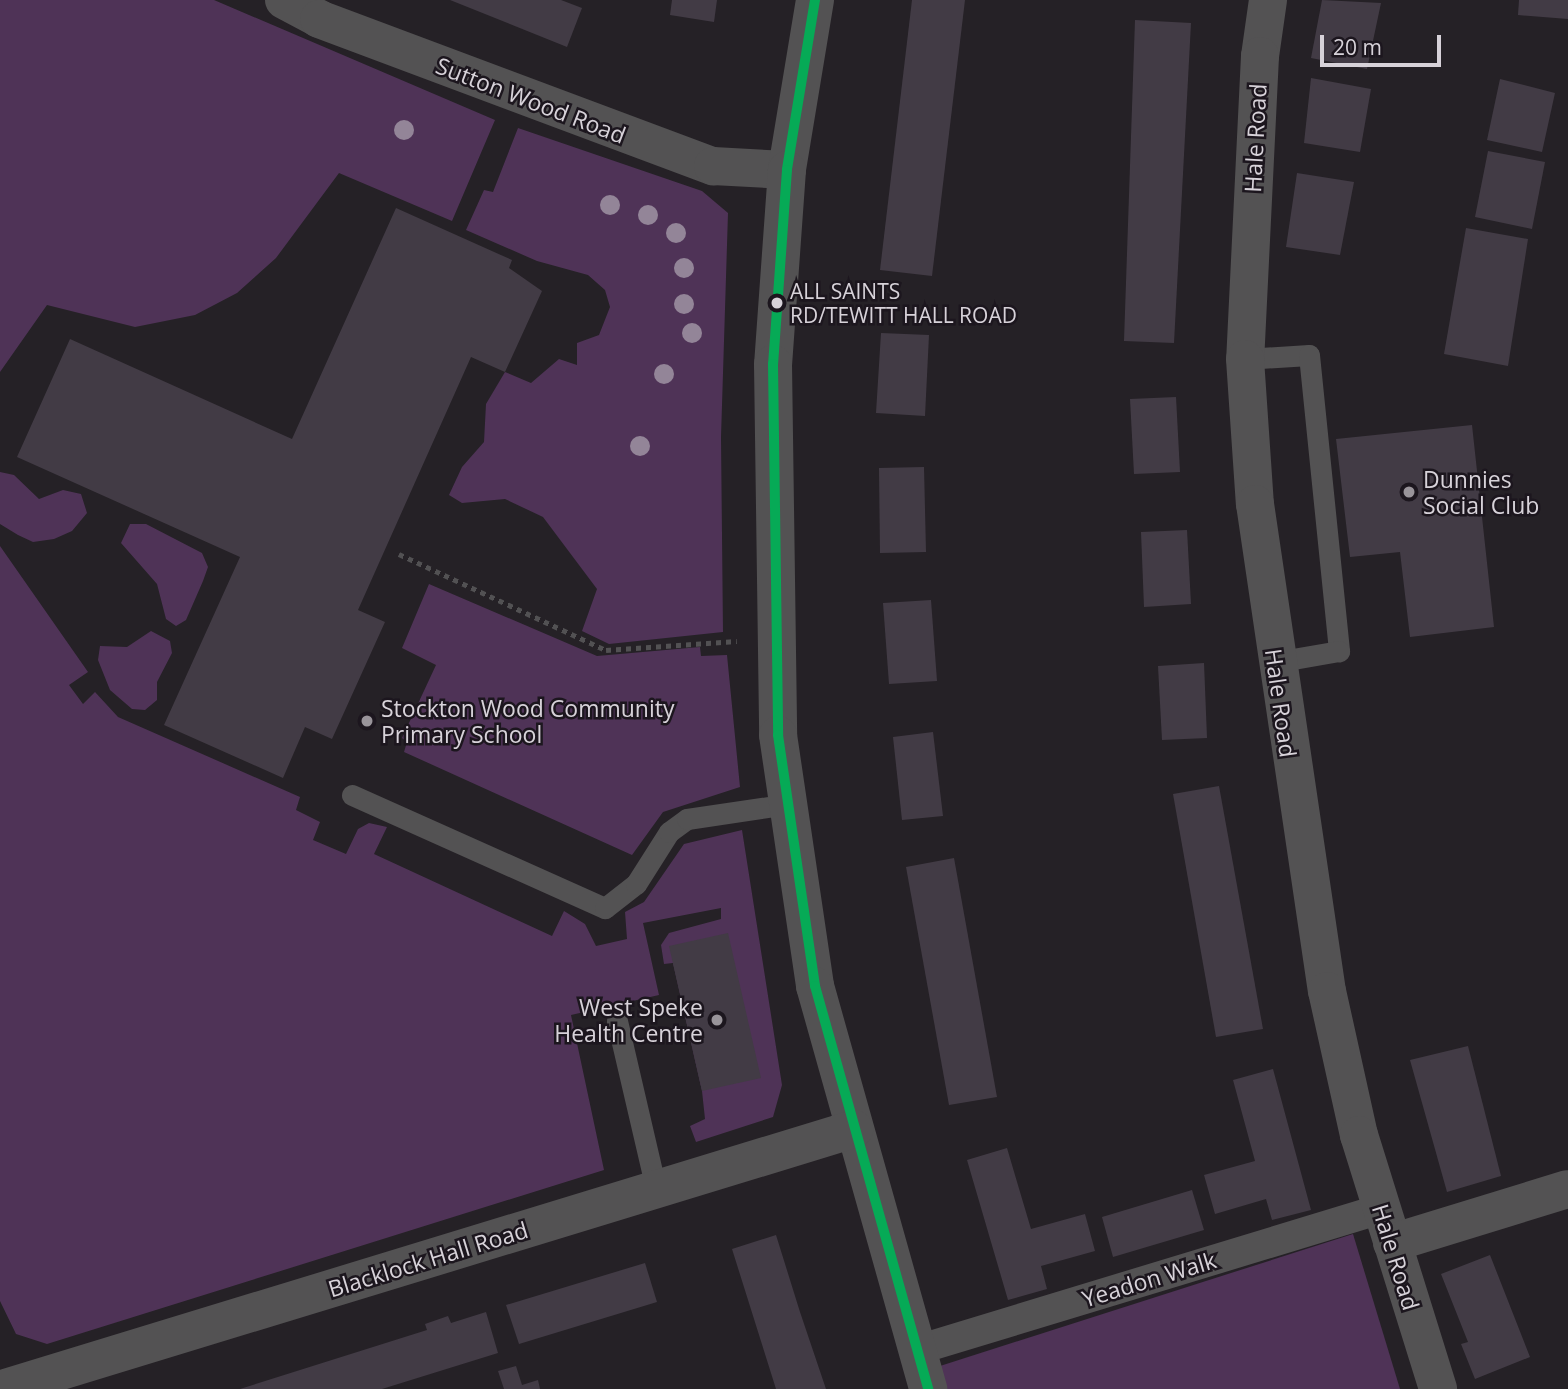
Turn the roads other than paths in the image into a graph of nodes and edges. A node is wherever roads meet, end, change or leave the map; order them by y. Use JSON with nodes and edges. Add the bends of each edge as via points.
{"nodes":[{"id":1,"x":284,"y":0,"type":"edge"},
{"id":2,"x":815,"y":0,"type":"edge"},
{"id":3,"x":1268,"y":0,"type":"edge"},
{"id":4,"x":787,"y":170,"type":"junction"},
{"id":5,"x":1245,"y":359,"type":"junction"},
{"id":6,"x":1275,"y":662,"type":"junction"},
{"id":7,"x":352,"y":794,"type":"dead end"},
{"id":8,"x":789,"y":804,"type":"junction"},
{"id":9,"x":617,"y":1021,"type":"dead end"},
{"id":10,"x":854,"y":1129,"type":"junction"},
{"id":11,"x":656,"y":1189,"type":"junction"},
{"id":12,"x":1567,"y":1189,"type":"edge"},
{"id":13,"x":1387,"y":1226,"type":"junction"},
{"id":14,"x":917,"y":1350,"type":"junction"},
{"id":15,"x":2,"y":1385,"type":"edge"},
{"id":16,"x":928,"y":1389,"type":"edge"},
{"id":17,"x":1438,"y":1389,"type":"edge"}],
"edges":[{"from":1,"to":4,"type":"street","name":"Sutton Wood Road","via":[[332,24],[713,166]]},
{"from":2,"to":4,"type":"street"},
{"from":3,"to":5,"type":"street","name":"Hale Road","via":[[1260,56]]},
{"from":4,"to":8,"type":"street","via":[[773,364],[778,735]]},
{"from":5,"to":6,"type":"street","name":"Hale Road","via":[[1255,504]]},
{"from":5,"to":6,"type":"lane","via":[[1309,355],[1339,651]]},
{"from":6,"to":13,"type":"street","name":"Hale Road","via":[[1327,991]]},
{"from":7,"to":8,"type":"lane","via":[[605,908],[636,884],[669,832],[687,819]]},
{"from":8,"to":10,"type":"street","via":[[815,986]]},
{"from":9,"to":11,"type":"lane"},
{"from":10,"to":11,"type":"street","name":"Blacklock Hall Road"},
{"from":10,"to":14,"type":"street"},
{"from":11,"to":15,"type":"street","name":"Blacklock Hall Road"},
{"from":12,"to":13,"type":"street"},
{"from":13,"to":14,"type":"street","name":"Yeadon Walk"},
{"from":13,"to":17,"type":"street","name":"Hale Road"},
{"from":14,"to":16,"type":"street"}]}
